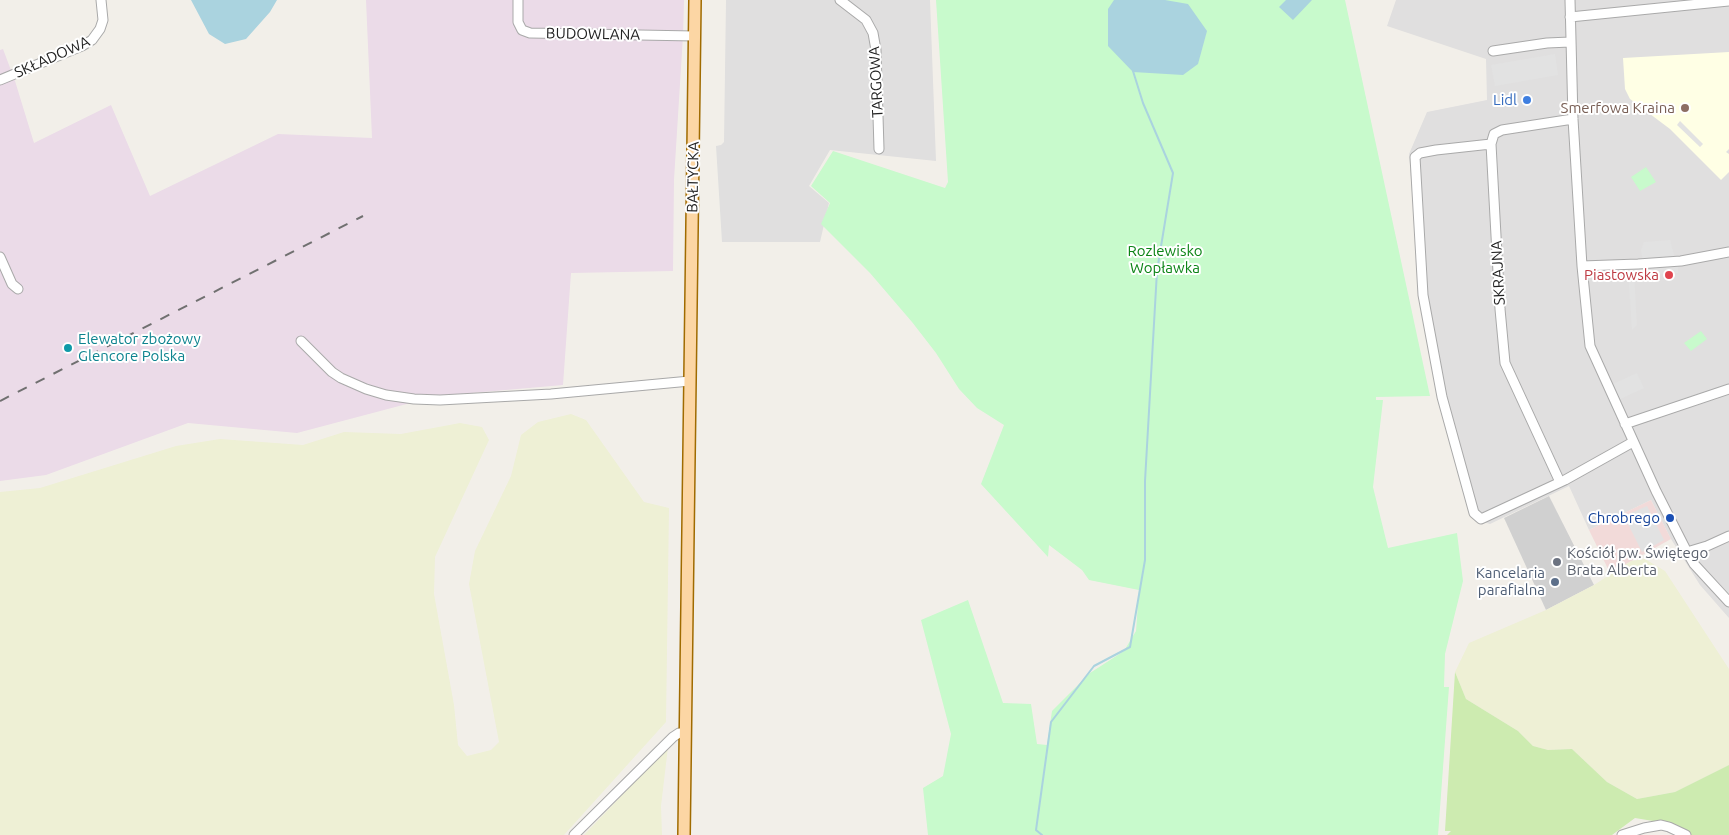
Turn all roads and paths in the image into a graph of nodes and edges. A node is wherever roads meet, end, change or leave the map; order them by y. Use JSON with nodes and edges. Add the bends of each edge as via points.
{"nodes":[{"id":1,"x":100,"y":0,"type":"edge"},
{"id":2,"x":518,"y":0,"type":"edge"},
{"id":3,"x":695,"y":0,"type":"edge"},
{"id":4,"x":840,"y":0,"type":"edge"},
{"id":5,"x":1570,"y":0,"type":"edge"},
{"id":6,"x":1729,"y":1,"type":"edge"},
{"id":7,"x":1570,"y":17,"type":"junction"},
{"id":8,"x":694,"y":36,"type":"junction"},
{"id":9,"x":1570,"y":42,"type":"junction"},
{"id":10,"x":1493,"y":50,"type":"dead end"},
{"id":11,"x":0,"y":80,"type":"edge"},
{"id":12,"x":1573,"y":119,"type":"junction"},
{"id":13,"x":1491,"y":144,"type":"junction"},
{"id":14,"x":880,"y":149,"type":"dead end"},
{"id":15,"x":1729,"y":252,"type":"edge"},
{"id":16,"x":0,"y":257,"type":"edge"},
{"id":17,"x":1582,"y":266,"type":"junction"},
{"id":18,"x":18,"y":289,"type":"dead end"},
{"id":19,"x":301,"y":341,"type":"dead end"},
{"id":20,"x":690,"y":381,"type":"junction"},
{"id":21,"x":1729,"y":390,"type":"edge"},
{"id":22,"x":1624,"y":424,"type":"junction"},
{"id":23,"x":1633,"y":442,"type":"junction"},
{"id":24,"x":1560,"y":482,"type":"junction"},
{"id":25,"x":1729,"y":536,"type":"edge"},
{"id":26,"x":1686,"y":552,"type":"junction"},
{"id":27,"x":1729,"y":602,"type":"edge"},
{"id":28,"x":685,"y":733,"type":"junction"},
{"id":29,"x":1684,"y":834,"type":"edge"},
{"id":30,"x":574,"y":835,"type":"edge"},
{"id":31,"x":684,"y":835,"type":"edge"},
{"id":32,"x":1622,"y":835,"type":"edge"}],
"edges":[{"from":1,"to":11,"type":"street","name":"SKŁADOWA","via":[[103,20],[92,40]]},
{"from":2,"to":8,"type":"street","name":"BUDOWLANA","via":[[518,22],[522,30],[530,33]]},
{"from":3,"to":8,"type":"main road","name":"BAŁTYCKA"},
{"from":4,"to":14,"type":"street","name":"TARGOWA","via":[[866,20],[873,33]]},
{"from":5,"to":7,"type":"street"},
{"from":6,"to":7,"type":"street"},
{"from":7,"to":9,"type":"street"},
{"from":8,"to":20,"type":"main road","name":"BAŁTYCKA"},
{"from":9,"to":10,"type":"street"},
{"from":9,"to":12,"type":"street"},
{"from":12,"to":13,"type":"street","via":[[1502,130],[1494,134]]},
{"from":12,"to":17,"type":"street"},
{"from":13,"to":24,"type":"street","name":"SKRAJNA","via":[[1505,362]]},
{"from":13,"to":24,"type":"street","via":[[1420,152],[1416,157],[1423,295],[1442,397],[1474,513],[1481,519]]},
{"from":15,"to":17,"type":"street","via":[[1681,261]]},
{"from":16,"to":18,"type":"street","via":[[12,284]]},
{"from":17,"to":22,"type":"street","via":[[1590,346]]},
{"from":19,"to":20,"type":"street","via":[[341,378],[386,395],[414,399],[551,394]]},
{"from":20,"to":28,"type":"main road","name":"BAŁTYCKA"},
{"from":21,"to":22,"type":"street"},
{"from":22,"to":23,"type":"street"},
{"from":23,"to":24,"type":"street"},
{"from":23,"to":26,"type":"street"},
{"from":25,"to":26,"type":"street"},
{"from":26,"to":27,"type":"street"},
{"from":28,"to":30,"type":"street","via":[[673,737]]},
{"from":28,"to":31,"type":"main road","name":"BAŁTYCKA"},
{"from":29,"to":32,"type":"street","via":[[1661,826]]}]}
